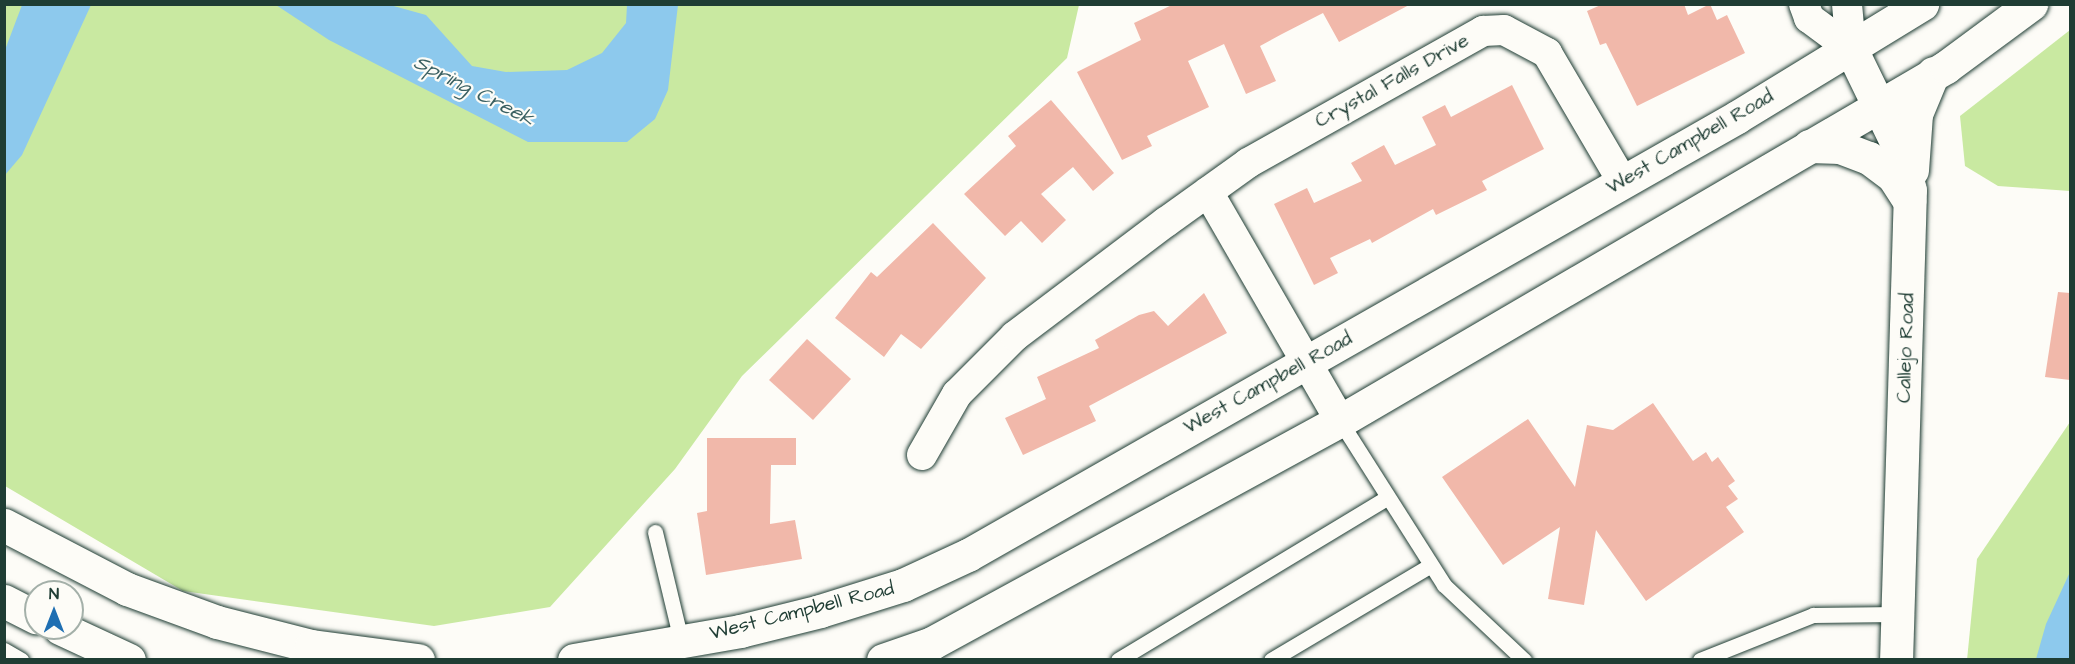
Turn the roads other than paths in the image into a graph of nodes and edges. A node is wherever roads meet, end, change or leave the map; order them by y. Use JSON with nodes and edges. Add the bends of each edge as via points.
{"nodes":[{"id":1,"x":1804,"y":4,"type":"edge"},
{"id":2,"x":1848,"y":4,"type":"edge"},
{"id":3,"x":1922,"y":4,"type":"edge"},
{"id":4,"x":2031,"y":4,"type":"edge"},
{"id":5,"x":1851,"y":49,"type":"junction"},
{"id":6,"x":1933,"y":73,"type":"junction"},
{"id":7,"x":1878,"y":102,"type":"junction"},
{"id":8,"x":1809,"y":146,"type":"junction"},
{"id":9,"x":1622,"y":181,"type":"junction"},
{"id":10,"x":1208,"y":192,"type":"junction"},
{"id":11,"x":1910,"y":196,"type":"junction"},
{"id":12,"x":1308,"y":362,"type":"junction"},
{"id":13,"x":1340,"y":421,"type":"junction"},
{"id":14,"x":922,"y":455,"type":"dead end"},
{"id":15,"x":1388,"y":497,"type":"junction"},
{"id":16,"x":4,"y":525,"type":"edge"},
{"id":17,"x":655,"y":532,"type":"dead end"},
{"id":18,"x":1431,"y":565,"type":"junction"},
{"id":19,"x":4,"y":601,"type":"edge"},
{"id":20,"x":24,"y":611,"type":"edge"},
{"id":21,"x":1897,"y":614,"type":"junction"},
{"id":22,"x":84,"y":639,"type":"edge"},
{"id":23,"x":4,"y":650,"type":"edge"},
{"id":24,"x":683,"y":650,"type":"edge"},
{"id":25,"x":934,"y":651,"type":"edge"},
{"id":26,"x":21,"y":660,"type":"edge"},
{"id":27,"x":129,"y":660,"type":"edge"},
{"id":28,"x":418,"y":660,"type":"edge"},
{"id":29,"x":574,"y":660,"type":"edge"},
{"id":30,"x":883,"y":660,"type":"edge"},
{"id":31,"x":1118,"y":660,"type":"edge"},
{"id":32,"x":1271,"y":660,"type":"edge"},
{"id":33,"x":1524,"y":660,"type":"edge"},
{"id":34,"x":1700,"y":660,"type":"edge"},
{"id":35,"x":1896,"y":660,"type":"edge"}],
"edges":[{"from":1,"to":5,"type":"street","name":"Callejo Road","via":[[1809,18]]},
{"from":2,"to":5,"type":"street","name":"Callejo Road"},
{"from":3,"to":5,"type":"main road","name":"West Campbell Road"},
{"from":4,"to":6,"type":"main road"},
{"from":5,"to":7,"type":"main road","name":"Callejo Road"},
{"from":5,"to":9,"type":"main road","name":"West Campbell Road"},
{"from":6,"to":7,"type":"main road"},
{"from":6,"to":11,"type":"main road","via":[[1916,114]]},
{"from":7,"to":8,"type":"main road"},
{"from":7,"to":11,"type":"main road","name":"Callejo Road","via":[[1901,152]]},
{"from":8,"to":11,"type":"main road","via":[[1840,147],[1869,158],[1893,176]]},
{"from":8,"to":13,"type":"main road"},
{"from":9,"to":10,"type":"street","name":"Crystal Falls Drive","via":[[1547,53],[1504,30],[1460,41],[1248,163]]},
{"from":9,"to":12,"type":"main road","name":"West Campbell Road"},
{"from":10,"to":12,"type":"street"},
{"from":10,"to":14,"type":"street","name":"Crystal Falls Drive","via":[[1015,336],[957,394]]},
{"from":11,"to":21,"type":"main road","name":"Callejo Road"},
{"from":12,"to":13,"type":"street"},
{"from":12,"to":24,"type":"main road","name":"West Campbell Road","via":[[968,555],[903,585]]},
{"from":13,"to":15,"type":"lane"},
{"from":13,"to":25,"type":"main road"},
{"from":15,"to":18,"type":"lane"},
{"from":15,"to":31,"type":"lane"},
{"from":16,"to":28,"type":"main road","via":[[127,589],[217,622],[311,646]]},
{"from":17,"to":24,"type":"lane"},
{"from":18,"to":32,"type":"lane"},
{"from":18,"to":33,"type":"lane","via":[[1464,606]]},
{"from":19,"to":20,"type":"main road"},
{"from":21,"to":34,"type":"lane","via":[[1813,615]]},
{"from":21,"to":35,"type":"main road","name":"Callejo Road"},
{"from":22,"to":27,"type":"main road"},
{"from":23,"to":26,"type":"lane"},
{"from":24,"to":29,"type":"main road","name":"West Campbell Road"},
{"from":25,"to":30,"type":"main road"}]}
